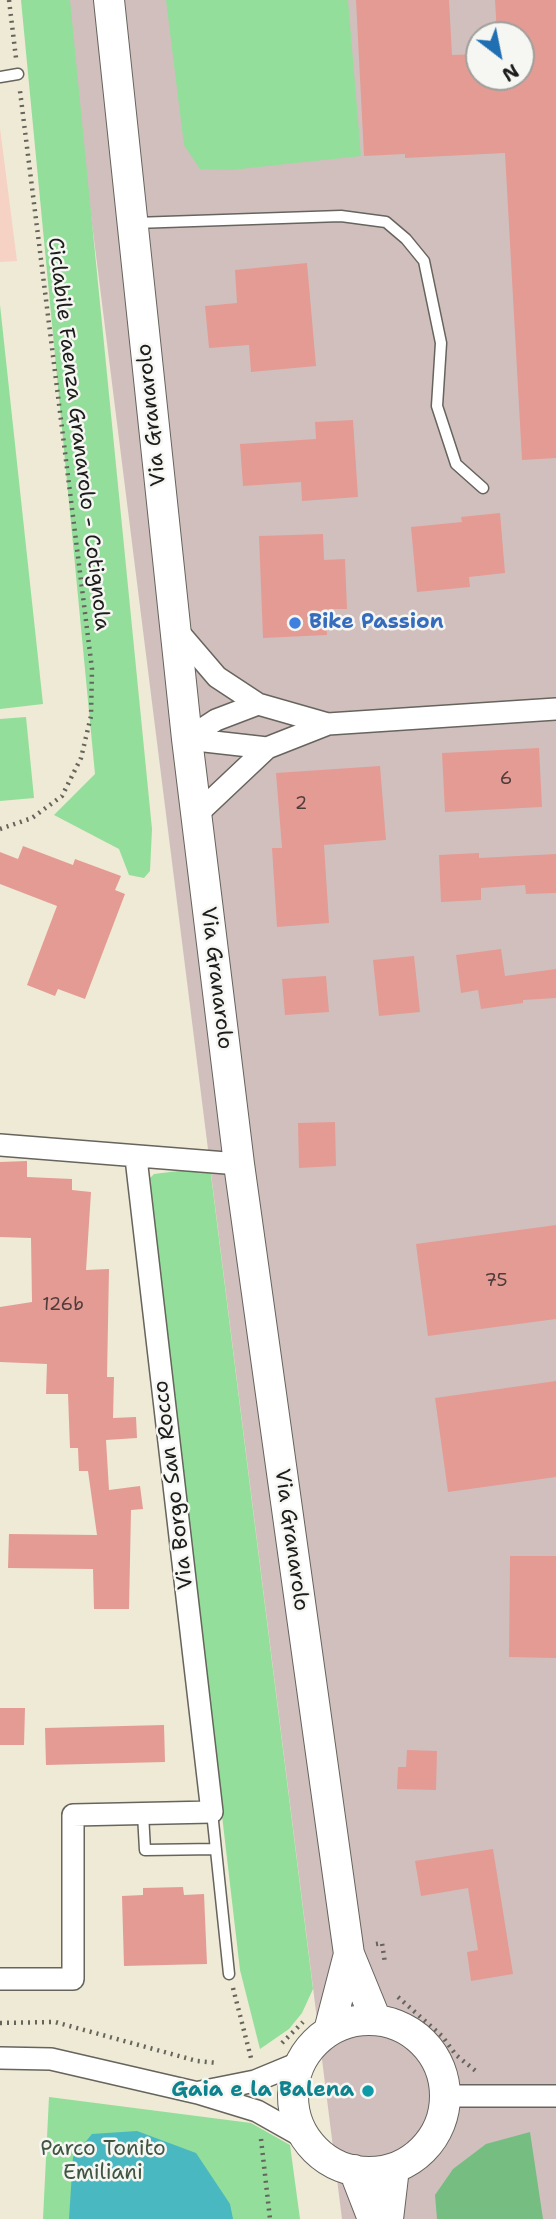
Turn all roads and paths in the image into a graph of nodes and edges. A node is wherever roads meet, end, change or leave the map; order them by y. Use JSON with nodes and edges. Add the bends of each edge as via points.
{"nodes":[{"id":1,"x":9,"y":0,"type":"edge"},
{"id":2,"x":108,"y":0,"type":"edge"},
{"id":3,"x":18,"y":74,"type":"junction"},
{"id":4,"x":0,"y":76,"type":"edge"},
{"id":5,"x":132,"y":223,"type":"junction"},
{"id":6,"x":483,"y":488,"type":"dead end"},
{"id":7,"x":175,"y":628,"type":"junction"},
{"id":8,"x":258,"y":704,"type":"junction"},
{"id":9,"x":556,"y":709,"type":"edge"},
{"id":10,"x":328,"y":724,"type":"junction"},
{"id":11,"x":187,"y":739,"type":"junction"},
{"id":12,"x":267,"y":748,"type":"junction"},
{"id":13,"x":196,"y":815,"type":"junction"},
{"id":14,"x":0,"y":830,"type":"edge"},
{"id":15,"x":0,"y":1145,"type":"edge"},
{"id":16,"x":136,"y":1158,"type":"junction"},
{"id":17,"x":239,"y":1164,"type":"junction"},
{"id":18,"x":212,"y":1812,"type":"junction"},
{"id":19,"x":143,"y":1814,"type":"junction"},
{"id":20,"x":216,"y":1849,"type":"junction"},
{"id":21,"x":348,"y":1951,"type":"junction"},
{"id":22,"x":386,"y":1970,"type":"dead end"},
{"id":23,"x":229,"y":1974,"type":"dead end"},
{"id":24,"x":0,"y":1979,"type":"edge"},
{"id":25,"x":393,"y":1987,"type":"dead end"},
{"id":26,"x":376,"y":2020,"type":"junction"},
{"id":27,"x":0,"y":2023,"type":"edge"},
{"id":28,"x":318,"y":2025,"type":"junction"},
{"id":29,"x":289,"y":2054,"type":"junction"},
{"id":30,"x":262,"y":2055,"type":"dead end"},
{"id":31,"x":0,"y":2058,"type":"edge"},
{"id":32,"x":242,"y":2060,"type":"dead end"},
{"id":33,"x":222,"y":2063,"type":"dead end"},
{"id":34,"x":198,"y":2093,"type":"junction"},
{"id":35,"x":446,"y":2096,"type":"junction"},
{"id":36,"x":556,"y":2096,"type":"edge"},
{"id":37,"x":495,"y":2098,"type":"junction"},
{"id":38,"x":305,"y":2137,"type":"junction"},
{"id":39,"x":394,"y":2168,"type":"junction"},
{"id":40,"x":354,"y":2171,"type":"junction"},
{"id":41,"x":373,"y":2219,"type":"edge"},
{"id":42,"x":388,"y":2219,"type":"edge"}],
"edges":[{"from":1,"to":3,"type":"path","name":"Ciclabile Faenza Granarolo - Cotignola"},
{"from":2,"to":5,"type":"main road","name":"Via Granarolo"},
{"from":3,"to":4,"type":"lane"},
{"from":3,"to":14,"type":"path","name":"Ciclabile Faenza Granarolo - Cotignola","via":[[92,669],[91,716],[81,758],[62,796],[32,818]]},
{"from":5,"to":6,"type":"lane","via":[[341,216],[386,222],[424,261],[441,343],[437,406],[456,464]]},
{"from":5,"to":7,"type":"main road","name":"Via Granarolo"},
{"from":7,"to":8,"type":"street","via":[[217,677]]},
{"from":7,"to":11,"type":"main road","name":"Via Granarolo"},
{"from":8,"to":10,"type":"street"},
{"from":8,"to":11,"type":"street","via":[[216,720]]},
{"from":9,"to":10,"type":"street"},
{"from":10,"to":12,"type":"street"},
{"from":11,"to":12,"type":"street"},
{"from":11,"to":13,"type":"main road","name":"Via Granarolo"},
{"from":12,"to":13,"type":"street"},
{"from":13,"to":17,"type":"main road","name":"Via Granarolo"},
{"from":15,"to":16,"type":"street"},
{"from":16,"to":17,"type":"street"},
{"from":16,"to":18,"type":"street","name":"Via Borgo San Rocco"},
{"from":17,"to":21,"type":"main road","name":"Via Granarolo"},
{"from":18,"to":19,"type":"street"},
{"from":18,"to":20,"type":"lane","name":"Via Borgo San Rocco"},
{"from":19,"to":20,"type":"lane","via":[[145,1850]]},
{"from":19,"to":24,"type":"street","via":[[73,1815],[73,1979]]},
{"from":20,"to":23,"type":"lane","name":"Via Borgo San Rocco"},
{"from":21,"to":22,"type":"path","via":[[382,1943]]},
{"from":21,"to":26,"type":"main road"},
{"from":21,"to":28,"type":"main road"},
{"from":25,"to":37,"type":"path","via":[[408,2008],[427,2021],[469,2067],[498,2077]]},
{"from":26,"to":28,"type":"main road"},
{"from":26,"to":35,"type":"main road","via":[[418,2036],[438,2063]]},
{"from":27,"to":33,"type":"path","via":[[55,2022],[197,2061]]},
{"from":28,"to":29,"type":"path"},
{"from":28,"to":29,"type":"main road","via":[[313,2044]]},
{"from":29,"to":34,"type":"street","via":[[255,2081]]},
{"from":29,"to":38,"type":"main road","via":[[295,2113]]},
{"from":30,"to":32,"type":"path"},
{"from":31,"to":34,"type":"street","via":[[51,2059]]},
{"from":34,"to":38,"type":"street","via":[[257,2111]]},
{"from":35,"to":37,"type":"street"},
{"from":35,"to":39,"type":"main road","via":[[432,2140],[415,2157]]},
{"from":36,"to":37,"type":"street"},
{"from":38,"to":40,"type":"main road","via":[[318,2153]]},
{"from":39,"to":40,"type":"main road"},
{"from":39,"to":42,"type":"main road"},
{"from":40,"to":41,"type":"main road"}]}
